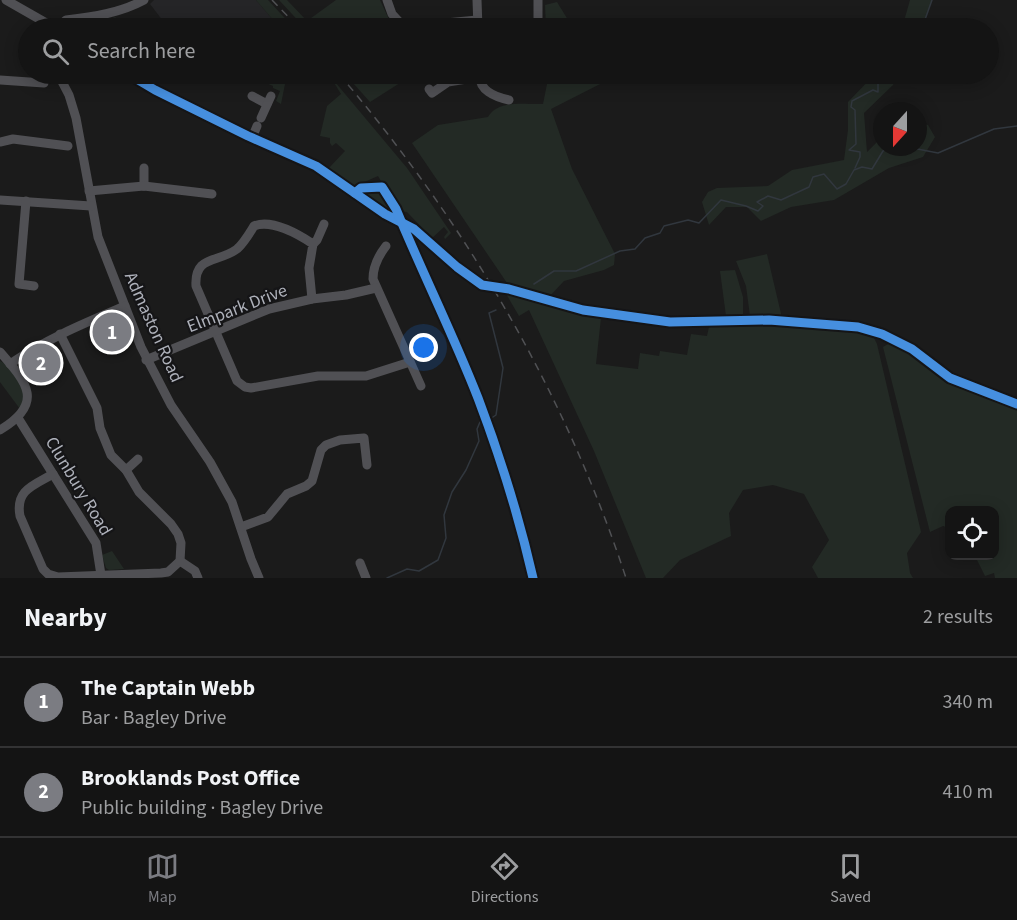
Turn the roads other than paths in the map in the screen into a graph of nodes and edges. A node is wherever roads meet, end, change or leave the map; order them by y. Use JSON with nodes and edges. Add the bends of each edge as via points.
{"nodes":[{"id":1,"x":6,"y":0,"type":"edge"},
{"id":2,"x":144,"y":0,"type":"edge"},
{"id":3,"x":387,"y":0,"type":"edge"},
{"id":4,"x":477,"y":0,"type":"edge"},
{"id":5,"x":538,"y":0,"type":"edge"},
{"id":6,"x":125,"y":4,"type":"edge"},
{"id":7,"x":37,"y":18,"type":"edge"},
{"id":8,"x":90,"y":18,"type":"edge"},
{"id":9,"x":396,"y":18,"type":"edge"},
{"id":10,"x":478,"y":18,"type":"edge"},
{"id":11,"x":538,"y":18,"type":"edge"},
{"id":12,"x":0,"y":80,"type":"edge"},
{"id":13,"x":18,"y":81,"type":"edge"},
{"id":14,"x":63,"y":84,"type":"edge"},
{"id":15,"x":145,"y":84,"type":"edge"},
{"id":16,"x":445,"y":84,"type":"edge"},
{"id":17,"x":481,"y":84,"type":"edge"},
{"id":18,"x":429,"y":89,"type":"dead end"},
{"id":19,"x":252,"y":96,"type":"dead end"},
{"id":20,"x":501,"y":102,"type":"dead end"},
{"id":21,"x":252,"y":138,"type":"junction"},
{"id":22,"x":0,"y":142,"type":"edge"},
{"id":23,"x":64,"y":148,"type":"dead end"},
{"id":24,"x":144,"y":168,"type":"dead end"},
{"id":25,"x":144,"y":186,"type":"junction"},
{"id":26,"x":89,"y":191,"type":"junction"},
{"id":27,"x":212,"y":194,"type":"dead end"},
{"id":28,"x":0,"y":200,"type":"edge"},
{"id":29,"x":26,"y":201,"type":"junction"},
{"id":30,"x":91,"y":206,"type":"junction"},
{"id":31,"x":324,"y":224,"type":"dead end"},
{"id":32,"x":313,"y":244,"type":"junction"},
{"id":33,"x":386,"y":246,"type":"dead end"},
{"id":34,"x":34,"y":285,"type":"dead end"},
{"id":35,"x":376,"y":288,"type":"junction"},
{"id":36,"x":312,"y":299,"type":"junction"},
{"id":37,"x":125,"y":306,"type":"junction"},
{"id":38,"x":216,"y":333,"type":"junction"},
{"id":39,"x":60,"y":334,"type":"junction"},
{"id":40,"x":0,"y":352,"type":"edge"},
{"id":41,"x":146,"y":360,"type":"junction"},
{"id":42,"x":410,"y":362,"type":"junction"},
{"id":43,"x":10,"y":364,"type":"junction"},
{"id":44,"x":421,"y":386,"type":"dead end"},
{"id":45,"x":1017,"y":404,"type":"edge"},
{"id":46,"x":18,"y":418,"type":"junction"},
{"id":47,"x":0,"y":430,"type":"edge"},
{"id":48,"x":138,"y":459,"type":"dead end"},
{"id":49,"x":367,"y":465,"type":"dead end"},
{"id":50,"x":126,"y":470,"type":"junction"},
{"id":51,"x":53,"y":474,"type":"junction"},
{"id":52,"x":241,"y":527,"type":"junction"},
{"id":53,"x":180,"y":561,"type":"junction"},
{"id":54,"x":360,"y":563,"type":"dead end"},
{"id":55,"x":101,"y":575,"type":"junction"},
{"id":56,"x":46,"y":576,"type":"edge"},
{"id":57,"x":119,"y":576,"type":"edge"},
{"id":58,"x":198,"y":578,"type":"edge"},
{"id":59,"x":259,"y":578,"type":"edge"},
{"id":60,"x":366,"y":578,"type":"edge"}],
"edges":[{"from":1,"to":7,"type":"street"},
{"from":2,"to":6,"type":"street"},
{"from":3,"to":9,"type":"street"},
{"from":4,"to":10,"type":"street"},
{"from":5,"to":11,"type":"street"},
{"from":6,"to":8,"type":"street"},
{"from":12,"to":13,"type":"street"},
{"from":14,"to":26,"type":"street","name":"Admaston Road","via":[[76,118]]},
{"from":15,"to":21,"type":"street"},
{"from":16,"to":18,"type":"street","via":[[432,93]]},
{"from":17,"to":20,"type":"street"},
{"from":19,"to":21,"type":"street","via":[[269,100]]},
{"from":21,"to":45,"type":"street","via":[[315,166],[414,229],[482,285],[583,310],[670,322],[769,320],[858,327],[912,349],[950,378]]},
{"from":22,"to":23,"type":"street","via":[[13,139]]},
{"from":24,"to":25,"type":"street"},
{"from":25,"to":26,"type":"street"},
{"from":25,"to":27,"type":"street"},
{"from":26,"to":30,"type":"street","name":"Admaston Road"},
{"from":28,"to":29,"type":"street"},
{"from":29,"to":30,"type":"street"},
{"from":29,"to":34,"type":"street","via":[[19,284]]},
{"from":30,"to":37,"type":"street","name":"Admaston Road","via":[[98,237]]},
{"from":31,"to":32,"type":"street"},
{"from":32,"to":36,"type":"street","via":[[309,268]]},
{"from":32,"to":38,"type":"street","via":[[260,223],[237,248],[197,269],[196,286]]},
{"from":33,"to":35,"type":"street","via":[[373,272]]},
{"from":35,"to":36,"type":"street","name":"Elmpark Drive"},
{"from":35,"to":42,"type":"street"},
{"from":36,"to":38,"type":"street","name":"Elmpark Drive","via":[[270,309]]},
{"from":37,"to":39,"type":"street"},
{"from":37,"to":41,"type":"street","name":"Admaston Road"},
{"from":38,"to":41,"type":"street","name":"Elmpark Drive"},
{"from":38,"to":42,"type":"street","via":[[237,381],[251,388],[318,376],[366,375]]},
{"from":39,"to":43,"type":"street"},
{"from":39,"to":50,"type":"street","via":[[97,408],[104,441]]},
{"from":40,"to":43,"type":"street"},
{"from":41,"to":52,"type":"street","name":"Admaston Road","via":[[214,470]]},
{"from":42,"to":44,"type":"street"},
{"from":43,"to":46,"type":"street","via":[[27,388],[27,404]]},
{"from":46,"to":47,"type":"street"},
{"from":46,"to":51,"type":"street","name":"Clunbury Road"},
{"from":48,"to":50,"type":"street"},
{"from":49,"to":52,"type":"street","via":[[364,438],[326,445],[312,481],[287,494],[268,517]]},
{"from":50,"to":53,"type":"street","via":[[139,492],[178,534]]},
{"from":51,"to":55,"type":"street","name":"Clunbury Road","via":[[96,543]]},
{"from":51,"to":56,"type":"street","via":[[28,488],[19,507]]},
{"from":52,"to":59,"type":"street","name":"Admaston Road"},
{"from":53,"to":57,"type":"street","via":[[168,572]]},
{"from":53,"to":58,"type":"street","via":[[195,571]]},
{"from":54,"to":60,"type":"street"},
{"from":55,"to":56,"type":"street"},
{"from":55,"to":57,"type":"street"}]}
